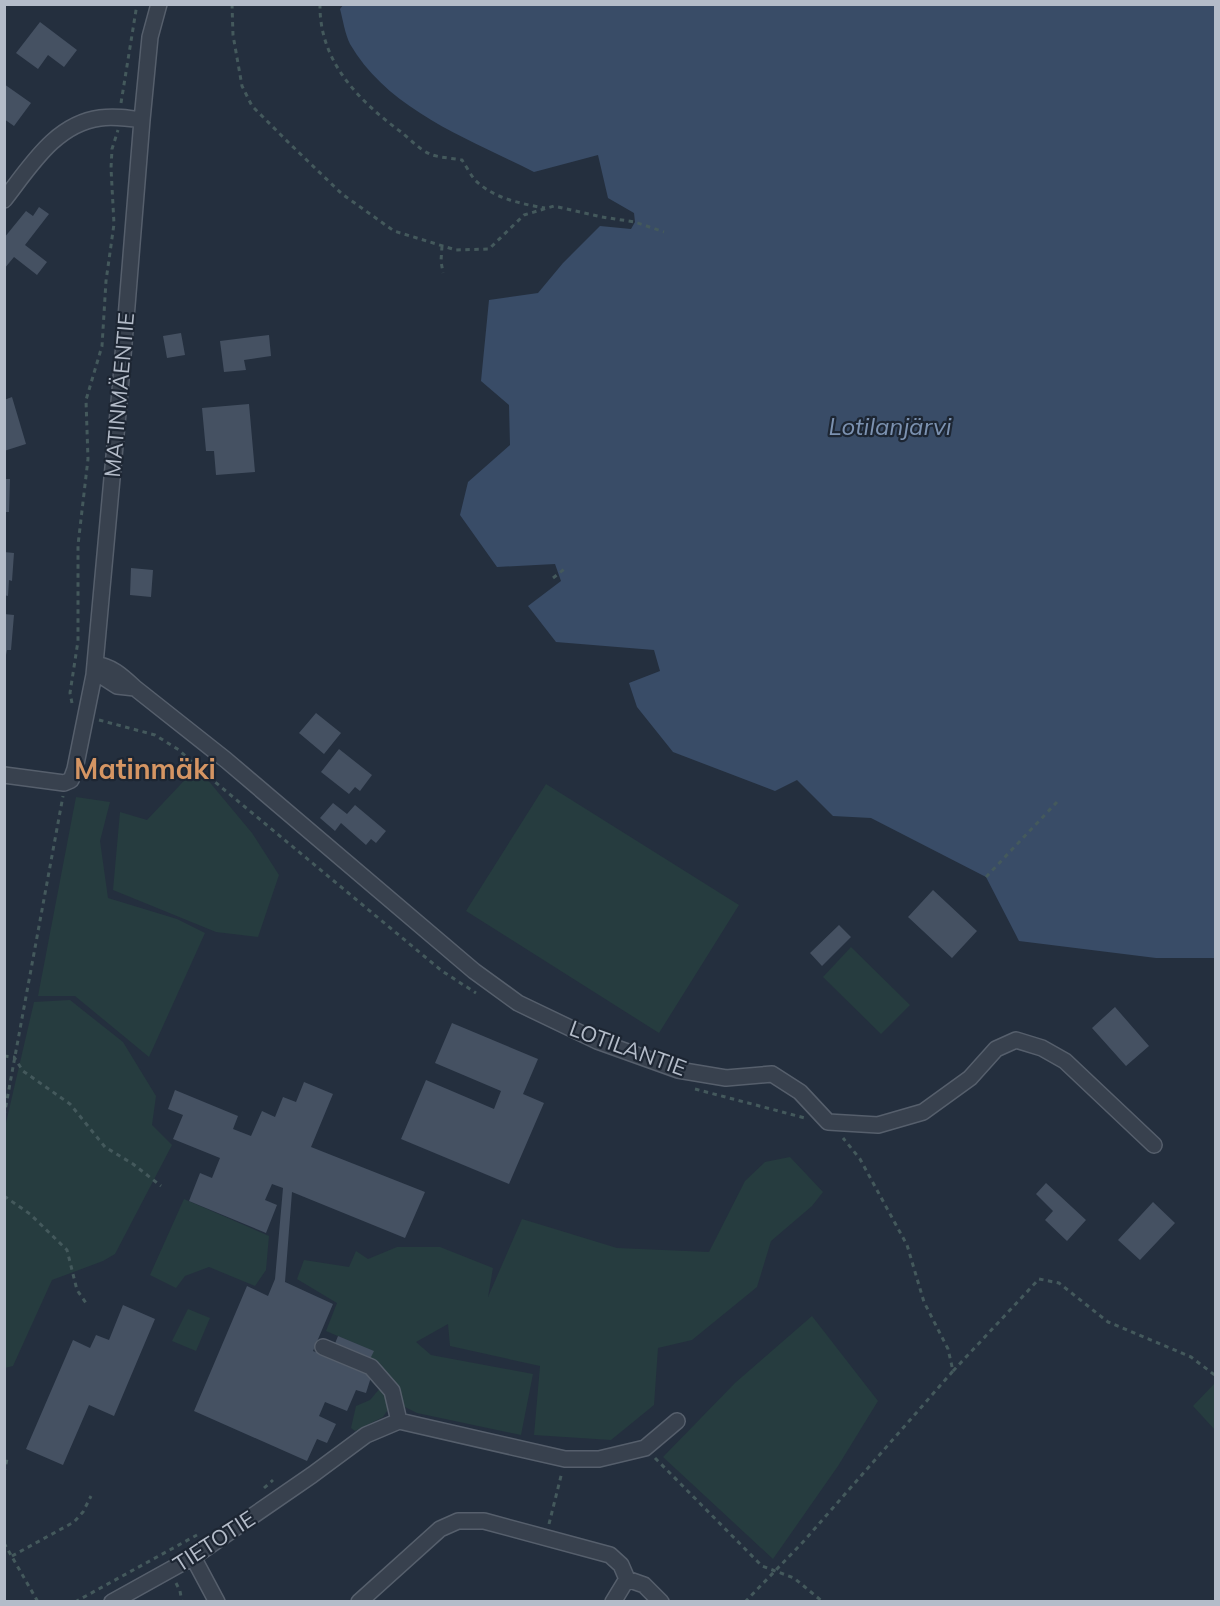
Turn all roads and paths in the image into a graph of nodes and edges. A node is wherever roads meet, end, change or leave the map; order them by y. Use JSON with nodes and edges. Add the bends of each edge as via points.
{"nodes":[{"id":1,"x":137,"y":4,"type":"edge"},
{"id":2,"x":232,"y":4,"type":"edge"},
{"id":3,"x":320,"y":4,"type":"edge"},
{"id":4,"x":159,"y":6,"type":"edge"},
{"id":5,"x":120,"y":117,"type":"junction"},
{"id":6,"x":142,"y":120,"type":"junction"},
{"id":7,"x":4,"y":200,"type":"edge"},
{"id":8,"x":549,"y":208,"type":"junction"},
{"id":9,"x":664,"y":232,"type":"dead end"},
{"id":10,"x":442,"y":246,"type":"junction"},
{"id":11,"x":443,"y":273,"type":"dead end"},
{"id":12,"x":567,"y":567,"type":"dead end"},
{"id":13,"x":553,"y":578,"type":"dead end"},
{"id":14,"x":95,"y":669,"type":"junction"},
{"id":15,"x":84,"y":718,"type":"junction"},
{"id":16,"x":4,"y":775,"type":"edge"},
{"id":17,"x":68,"y":782,"type":"junction"},
{"id":18,"x":1057,"y":802,"type":"dead end"},
{"id":19,"x":986,"y":877,"type":"dead end"},
{"id":20,"x":478,"y":994,"type":"dead end"},
{"id":21,"x":4,"y":1056,"type":"edge"},
{"id":22,"x":14,"y":1057,"type":"junction"},
{"id":23,"x":692,"y":1089,"type":"dead end"},
{"id":24,"x":4,"y":1116,"type":"edge"},
{"id":25,"x":828,"y":1122,"type":"junction"},
{"id":26,"x":1154,"y":1145,"type":"dead end"},
{"id":27,"x":161,"y":1186,"type":"dead end"},
{"id":28,"x":4,"y":1196,"type":"edge"},
{"id":29,"x":88,"y":1306,"type":"dead end"},
{"id":30,"x":323,"y":1347,"type":"dead end"},
{"id":31,"x":953,"y":1371,"type":"junction"},
{"id":32,"x":1215,"y":1376,"type":"edge"},
{"id":33,"x":399,"y":1421,"type":"junction"},
{"id":34,"x":677,"y":1421,"type":"dead end"},
{"id":35,"x":645,"y":1448,"type":"junction"},
{"id":36,"x":7,"y":1459,"type":"dead end"},
{"id":37,"x":565,"y":1459,"type":"junction"},
{"id":38,"x":4,"y":1473,"type":"edge"},
{"id":39,"x":273,"y":1480,"type":"dead end"},
{"id":40,"x":260,"y":1492,"type":"dead end"},
{"id":41,"x":91,"y":1496,"type":"dead end"},
{"id":42,"x":200,"y":1533,"type":"dead end"},
{"id":43,"x":545,"y":1538,"type":"junction"},
{"id":44,"x":4,"y":1543,"type":"edge"},
{"id":45,"x":12,"y":1556,"type":"junction"},
{"id":46,"x":192,"y":1557,"type":"junction"},
{"id":47,"x":775,"y":1572,"type":"junction"},
{"id":48,"x":627,"y":1579,"type":"junction"},
{"id":49,"x":38,"y":1602,"type":"edge"},
{"id":50,"x":75,"y":1602,"type":"edge"},
{"id":51,"x":112,"y":1602,"type":"edge"},
{"id":52,"x":217,"y":1602,"type":"edge"},
{"id":53,"x":359,"y":1602,"type":"edge"},
{"id":54,"x":613,"y":1602,"type":"edge"},
{"id":55,"x":660,"y":1602,"type":"edge"},
{"id":56,"x":746,"y":1602,"type":"edge"},
{"id":57,"x":823,"y":1602,"type":"edge"}],
"edges":[{"from":1,"to":5,"type":"path"},
{"from":2,"to":10,"type":"path","via":[[242,86],[252,106],[351,200],[394,231]]},
{"from":3,"to":8,"type":"path","via":[[324,39],[332,61],[348,85],[382,119],[430,154],[462,160],[475,180],[492,192],[520,204]]},
{"from":4,"to":6,"type":"street","name":"MATINMÄENTIE","via":[[150,37]]},
{"from":5,"to":6,"type":"street"},
{"from":5,"to":7,"type":"street","via":[[89,120],[63,132],[44,148]]},
{"from":5,"to":15,"type":"path","via":[[112,149],[114,224],[102,346],[86,400],[88,459],[78,545],[78,641],[70,693],[74,715]]},
{"from":6,"to":14,"type":"street","name":"MATINMÄENTIE"},
{"from":8,"to":9,"type":"path","via":[[635,222]]},
{"from":8,"to":10,"type":"path","via":[[524,215],[489,249],[456,250]]},
{"from":10,"to":11,"type":"path"},
{"from":12,"to":13,"type":"path"},
{"from":14,"to":15,"type":"street","name":"MATINMÄENTIE"},
{"from":14,"to":25,"type":"street","name":"LOTILANTIE","via":[[109,666],[474,971],[518,1003],[597,1041],[678,1070],[726,1078],[772,1074],[800,1092]]},
{"from":15,"to":17,"type":"street","name":"MATINMÄENTIE","via":[[75,769]]},
{"from":15,"to":20,"type":"path","via":[[155,735],[179,750],[442,971]]},
{"from":16,"to":17,"type":"street"},
{"from":17,"to":22,"type":"path"},
{"from":18,"to":19,"type":"path"},
{"from":21,"to":22,"type":"path"},
{"from":22,"to":24,"type":"path"},
{"from":22,"to":27,"type":"path","via":[[23,1071],[70,1104],[105,1147]]},
{"from":23,"to":25,"type":"path"},
{"from":25,"to":26,"type":"street","via":[[878,1125],[923,1112],[970,1078],[996,1049],[1016,1040],[1065,1061]]},
{"from":25,"to":31,"type":"path","via":[[860,1159],[906,1245],[924,1302],[948,1349]]},
{"from":28,"to":29,"type":"path","via":[[30,1214],[67,1250],[77,1290]]},
{"from":30,"to":33,"type":"street","via":[[371,1367],[392,1391]]},
{"from":31,"to":32,"type":"path","via":[[1039,1279],[1059,1283],[1108,1322],[1191,1357]]},
{"from":31,"to":47,"type":"path"},
{"from":33,"to":37,"type":"street"},
{"from":33,"to":46,"type":"street","name":"TIETOTIE","via":[[366,1435]]},
{"from":34,"to":35,"type":"street"},
{"from":35,"to":37,"type":"street","via":[[599,1459]]},
{"from":35,"to":47,"type":"path","via":[[762,1566]]},
{"from":36,"to":38,"type":"path"},
{"from":37,"to":43,"type":"path"},
{"from":39,"to":40,"type":"path"},
{"from":41,"to":45,"type":"path","via":[[74,1522]]},
{"from":42,"to":50,"type":"path"},
{"from":43,"to":48,"type":"street","via":[[610,1555],[621,1565]]},
{"from":43,"to":53,"type":"street","via":[[484,1521],[458,1521],[440,1529]]},
{"from":44,"to":45,"type":"path"},
{"from":45,"to":49,"type":"path"},
{"from":46,"to":51,"type":"street","name":"TIETOTIE"},
{"from":46,"to":52,"type":"street"},
{"from":47,"to":56,"type":"path"},
{"from":47,"to":57,"type":"path","via":[[794,1578]]},
{"from":48,"to":54,"type":"street"},
{"from":48,"to":55,"type":"street","via":[[644,1586]]}]}
